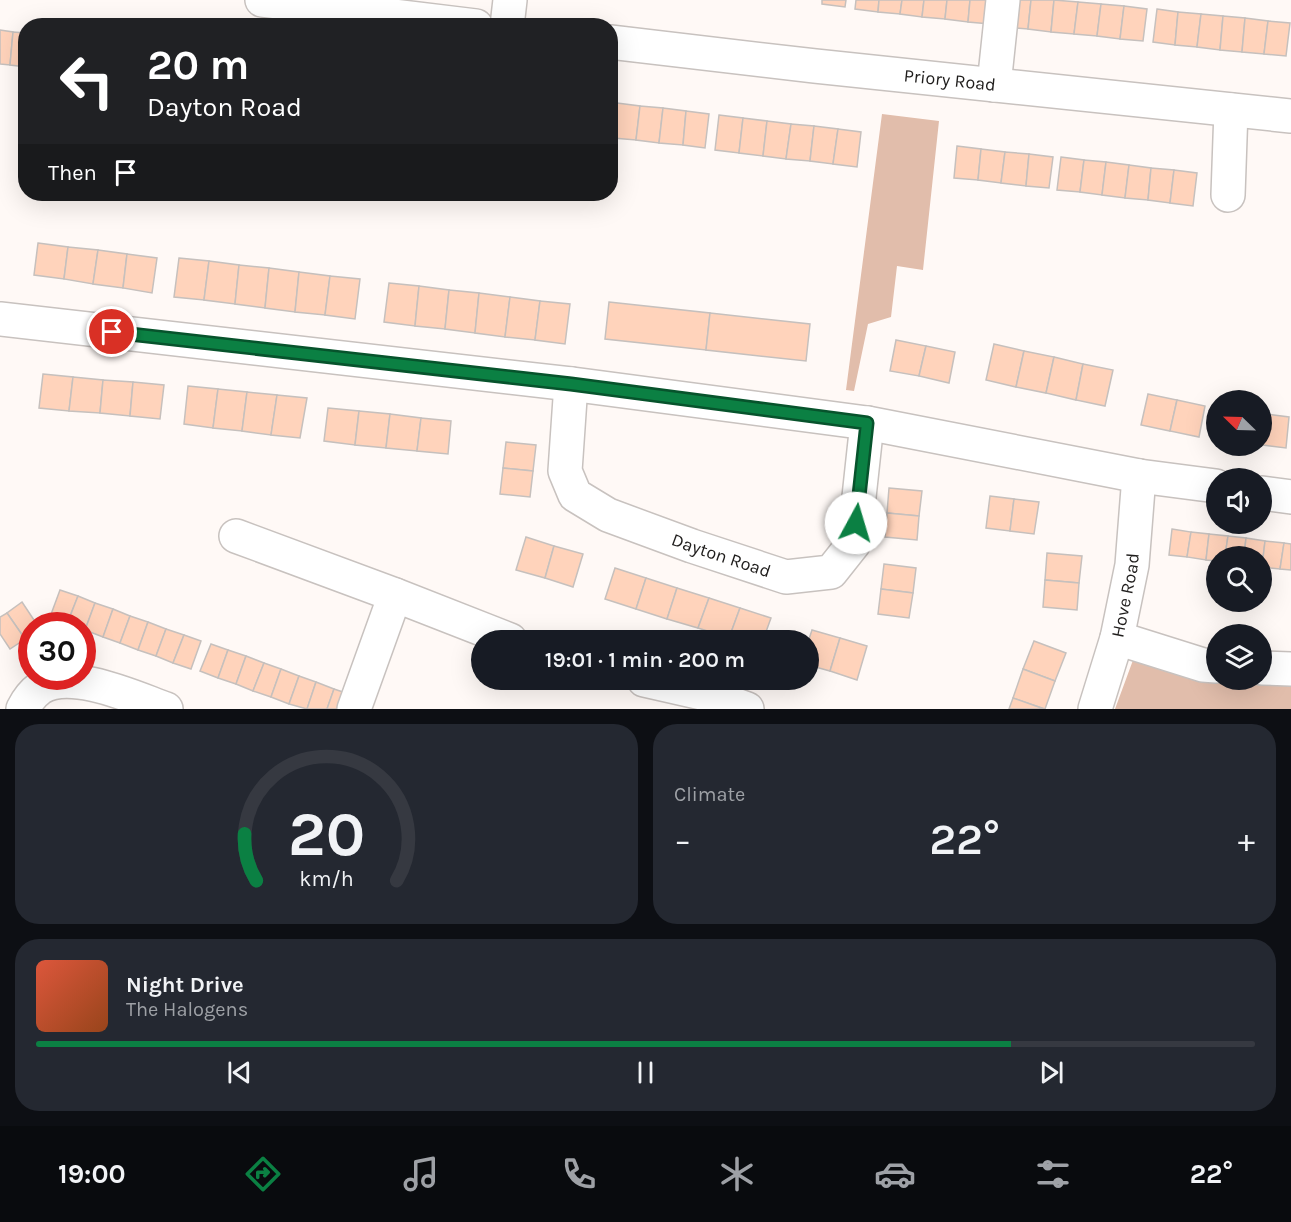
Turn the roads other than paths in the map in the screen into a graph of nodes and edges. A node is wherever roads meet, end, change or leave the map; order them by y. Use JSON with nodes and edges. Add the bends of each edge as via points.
{"nodes":[{"id":1,"x":262,"y":0,"type":"edge"},
{"id":2,"x":510,"y":0,"type":"edge"},
{"id":3,"x":1003,"y":0,"type":"edge"},
{"id":4,"x":306,"y":3,"type":"edge"},
{"id":5,"x":417,"y":18,"type":"edge"},
{"id":6,"x":508,"y":18,"type":"edge"},
{"id":7,"x":618,"y":43,"type":"edge"},
{"id":8,"x":994,"y":85,"type":"junction"},
{"id":9,"x":1231,"y":110,"type":"junction"},
{"id":10,"x":1291,"y":116,"type":"edge"},
{"id":11,"x":1228,"y":195,"type":"dead end"},
{"id":12,"x":0,"y":319,"type":"edge"},
{"id":13,"x":571,"y":384,"type":"junction"},
{"id":14,"x":867,"y":423,"type":"junction"},
{"id":15,"x":1139,"y":476,"type":"junction"},
{"id":16,"x":1206,"y":485,"type":"edge"},
{"id":17,"x":1272,"y":494,"type":"edge"},
{"id":18,"x":1291,"y":497,"type":"edge"},
{"id":19,"x":236,"y":536,"type":"dead end"},
{"id":20,"x":395,"y":595,"type":"junction"},
{"id":21,"x":484,"y":630,"type":"edge"},
{"id":22,"x":1117,"y":638,"type":"junction"},
{"id":23,"x":1206,"y":665,"type":"edge"},
{"id":24,"x":1272,"y":668,"type":"edge"},
{"id":25,"x":1291,"y":669,"type":"edge"},
{"id":26,"x":688,"y":690,"type":"edge"},
{"id":27,"x":32,"y":698,"type":"edge"},
{"id":28,"x":166,"y":709,"type":"edge"},
{"id":29,"x":354,"y":709,"type":"edge"},
{"id":30,"x":747,"y":709,"type":"edge"},
{"id":31,"x":1095,"y":709,"type":"edge"}],
"edges":[{"from":1,"to":4,"type":"street"},
{"from":2,"to":6,"type":"street"},
{"from":3,"to":8,"type":"street"},
{"from":4,"to":5,"type":"street"},
{"from":7,"to":8,"type":"street","name":"Priory Road"},
{"from":8,"to":9,"type":"street","name":"Priory Road"},
{"from":9,"to":10,"type":"street","name":"Priory Road"},
{"from":9,"to":11,"type":"street"},
{"from":12,"to":13,"type":"street"},
{"from":13,"to":14,"type":"street"},
{"from":13,"to":14,"type":"street","name":"Dayton Road","via":[[565,471],[575,495],[608,515],[786,577],[831,572],[854,543]]},
{"from":14,"to":15,"type":"street"},
{"from":15,"to":16,"type":"street"},
{"from":15,"to":22,"type":"street","name":"Hove Road","via":[[1132,565]]},
{"from":17,"to":18,"type":"street"},
{"from":19,"to":20,"type":"street"},
{"from":20,"to":21,"type":"street"},
{"from":20,"to":29,"type":"street"},
{"from":22,"to":23,"type":"street"},
{"from":22,"to":31,"type":"street","name":"Hove Road"},
{"from":24,"to":25,"type":"street"},
{"from":26,"to":30,"type":"street"},
{"from":27,"to":28,"type":"street","via":[[64,681],[83,682]]}]}
